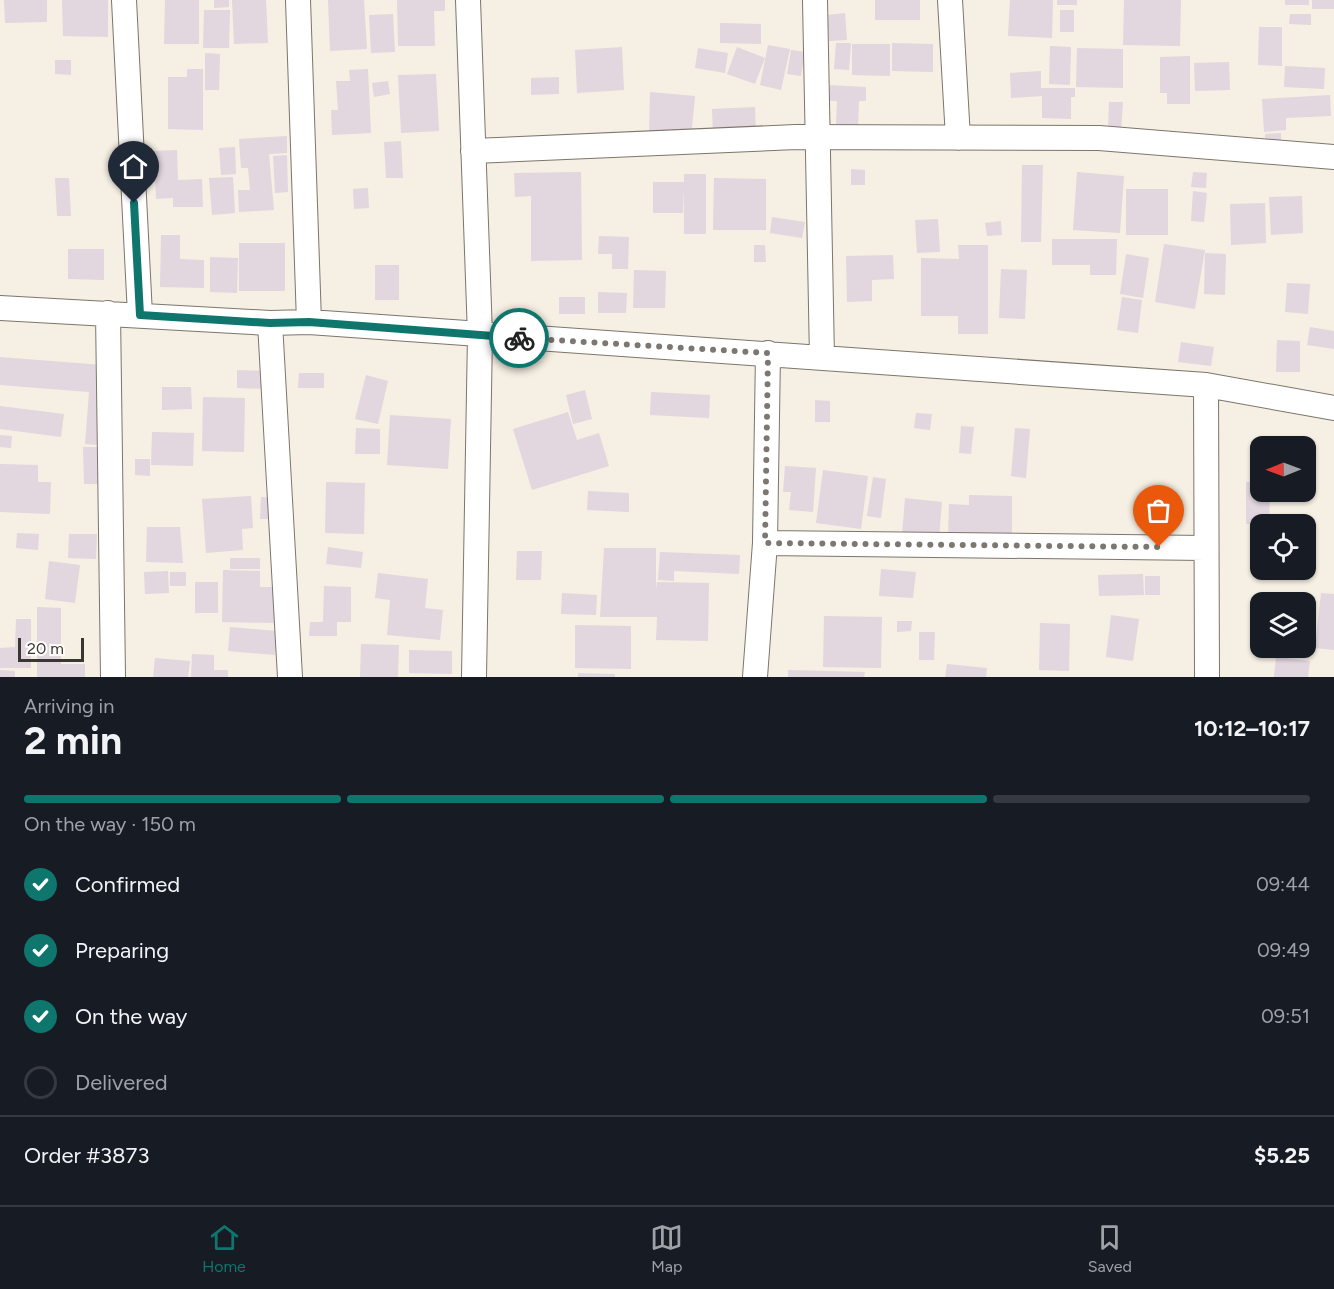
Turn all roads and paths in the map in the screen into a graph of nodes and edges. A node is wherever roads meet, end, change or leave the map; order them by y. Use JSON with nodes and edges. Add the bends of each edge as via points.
{"nodes":[{"id":1,"x":124,"y":0,"type":"edge"},
{"id":2,"x":298,"y":0,"type":"edge"},
{"id":3,"x":468,"y":0,"type":"edge"},
{"id":4,"x":815,"y":0,"type":"edge"},
{"id":5,"x":950,"y":0,"type":"edge"},
{"id":6,"x":819,"y":137,"type":"junction"},
{"id":7,"x":958,"y":138,"type":"junction"},
{"id":8,"x":473,"y":151,"type":"junction"},
{"id":9,"x":1334,"y":157,"type":"edge"},
{"id":10,"x":0,"y":308,"type":"edge"},
{"id":11,"x":108,"y":313,"type":"junction"},
{"id":12,"x":140,"y":315,"type":"junction"},
{"id":13,"x":309,"y":322,"type":"junction"},
{"id":14,"x":270,"y":323,"type":"junction"},
{"id":15,"x":480,"y":335,"type":"junction"},
{"id":16,"x":768,"y":353,"type":"junction"},
{"id":17,"x":822,"y":358,"type":"junction"},
{"id":18,"x":1206,"y":385,"type":"junction"},
{"id":19,"x":1334,"y":408,"type":"edge"},
{"id":20,"x":765,"y":543,"type":"junction"},
{"id":21,"x":1205,"y":548,"type":"junction"},
{"id":22,"x":113,"y":677,"type":"edge"},
{"id":23,"x":290,"y":677,"type":"edge"},
{"id":24,"x":474,"y":677,"type":"edge"},
{"id":25,"x":754,"y":677,"type":"edge"},
{"id":26,"x":1207,"y":677,"type":"edge"}],
"edges":[{"from":1,"to":12,"type":"street"},
{"from":2,"to":13,"type":"street"},
{"from":3,"to":8,"type":"street"},
{"from":4,"to":6,"type":"street"},
{"from":5,"to":7,"type":"street"},
{"from":6,"to":7,"type":"street"},
{"from":6,"to":8,"type":"street"},
{"from":6,"to":17,"type":"street"},
{"from":7,"to":9,"type":"street","via":[[1099,138]]},
{"from":8,"to":15,"type":"street"},
{"from":10,"to":11,"type":"street"},
{"from":11,"to":12,"type":"street"},
{"from":11,"to":22,"type":"street"},
{"from":12,"to":14,"type":"street"},
{"from":13,"to":14,"type":"street"},
{"from":13,"to":15,"type":"street"},
{"from":14,"to":23,"type":"street"},
{"from":15,"to":16,"type":"street"},
{"from":15,"to":24,"type":"street"},
{"from":16,"to":17,"type":"street"},
{"from":16,"to":20,"type":"street"},
{"from":17,"to":18,"type":"street"},
{"from":18,"to":19,"type":"street"},
{"from":18,"to":21,"type":"street"},
{"from":20,"to":21,"type":"street"},
{"from":20,"to":25,"type":"street"},
{"from":21,"to":26,"type":"street"}]}
